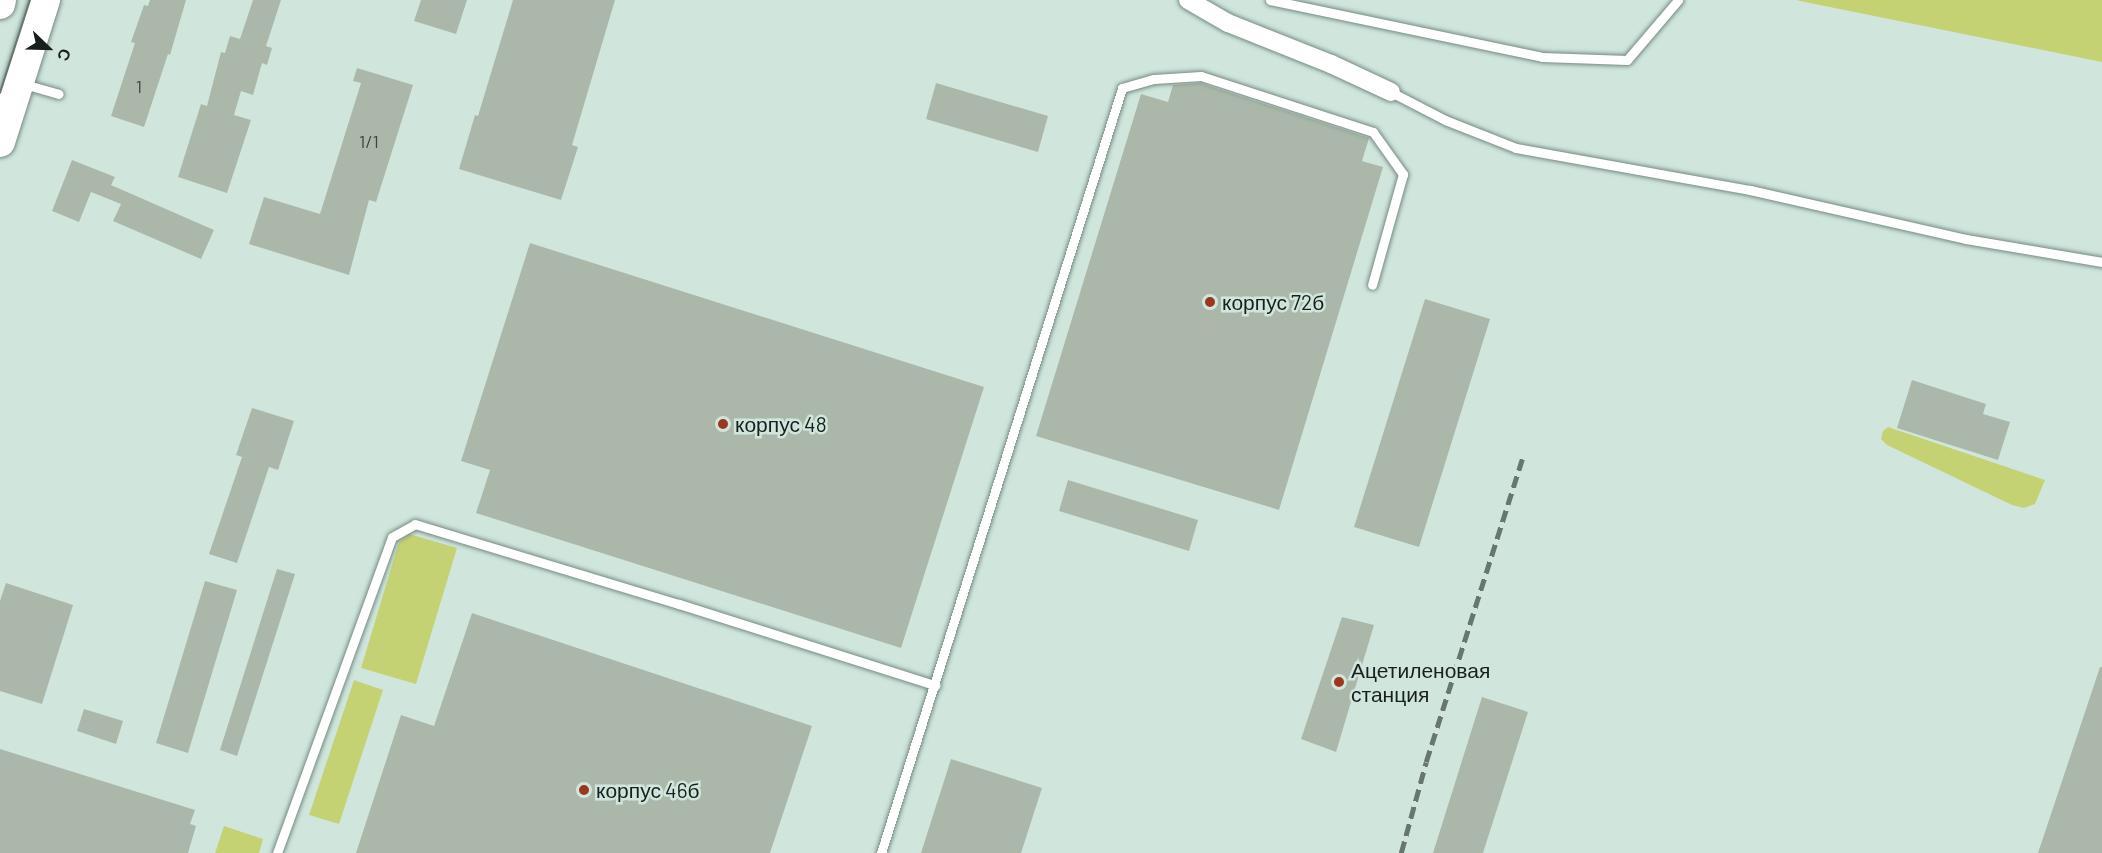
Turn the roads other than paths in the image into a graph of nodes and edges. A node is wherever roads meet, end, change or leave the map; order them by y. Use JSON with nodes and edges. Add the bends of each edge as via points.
{"nodes":[{"id":1,"x":45,"y":0,"type":"edge"},
{"id":2,"x":1193,"y":0,"type":"edge"},
{"id":3,"x":1270,"y":0,"type":"edge"},
{"id":4,"x":1677,"y":0,"type":"edge"},
{"id":5,"x":19,"y":82,"type":"junction"},
{"id":6,"x":1390,"y":92,"type":"joint"},
{"id":7,"x":59,"y":94,"type":"dead end"},
{"id":8,"x":2,"y":131,"type":"edge"},
{"id":9,"x":2102,"y":262,"type":"edge"},
{"id":10,"x":1372,"y":285,"type":"dead end"},
{"id":11,"x":935,"y":685,"type":"junction"},
{"id":12,"x":277,"y":853,"type":"edge"},
{"id":13,"x":881,"y":853,"type":"edge"}],
"edges":[{"from":1,"to":5,"type":"main road"},
{"from":2,"to":6,"type":"street","via":[[1228,22]]},
{"from":3,"to":4,"type":"lane","via":[[1542,57],[1627,60]]},
{"from":5,"to":7,"type":"lane"},
{"from":5,"to":8,"type":"main road"},
{"from":6,"to":9,"type":"lane","via":[[1445,120],[1516,148],[1750,190],[1966,239]]},
{"from":10,"to":11,"type":"lane","via":[[1403,174],[1373,132],[1201,76],[1154,79],[1122,88]]},
{"from":11,"to":12,"type":"lane","via":[[415,524],[392,537]]},
{"from":11,"to":13,"type":"lane"}]}
